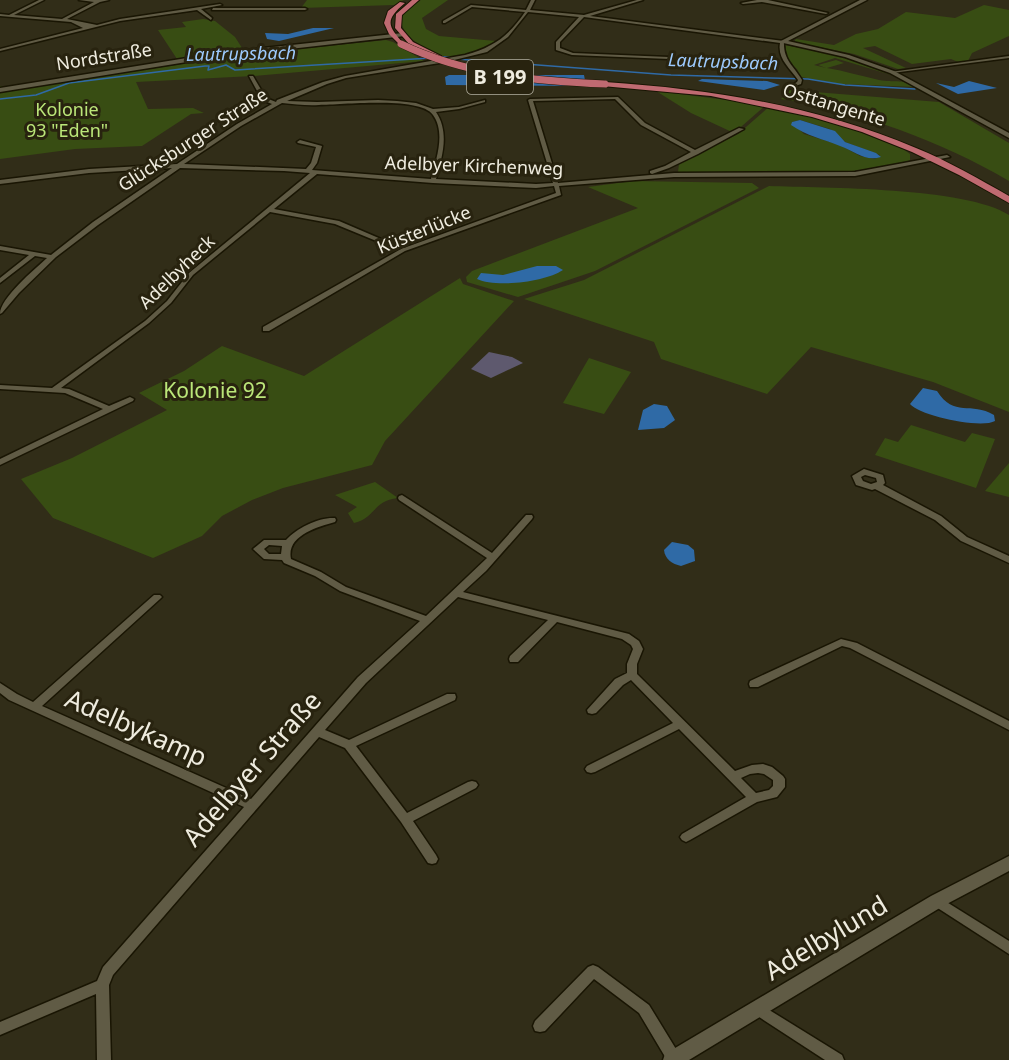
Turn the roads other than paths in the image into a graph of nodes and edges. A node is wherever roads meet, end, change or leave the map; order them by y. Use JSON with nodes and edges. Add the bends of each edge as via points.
{"nodes":[{"id":1,"x":42,"y":0,"type":"edge"},
{"id":2,"x":81,"y":0,"type":"edge"},
{"id":3,"x":107,"y":0,"type":"edge"},
{"id":4,"x":408,"y":0,"type":"edge"},
{"id":5,"x":416,"y":0,"type":"edge"},
{"id":6,"x":533,"y":0,"type":"edge"},
{"id":7,"x":641,"y":0,"type":"edge"},
{"id":8,"x":765,"y":0,"type":"edge"},
{"id":9,"x":778,"y":0,"type":"edge"},
{"id":10,"x":864,"y":0,"type":"edge"},
{"id":11,"x":99,"y":1,"type":"edge"},
{"id":12,"x":743,"y":3,"type":"dead end"},
{"id":13,"x":199,"y":9,"type":"junction"},
{"id":14,"x":234,"y":9,"type":"junction"},
{"id":15,"x":305,"y":9,"type":"dead end"},
{"id":16,"x":528,"y":10,"type":"junction"},
{"id":17,"x":826,"y":13,"type":"junction"},
{"id":18,"x":835,"y":14,"type":"junction"},
{"id":19,"x":0,"y":15,"type":"edge"},
{"id":20,"x":11,"y":16,"type":"junction"},
{"id":21,"x":584,"y":16,"type":"junction"},
{"id":22,"x":212,"y":19,"type":"dead end"},
{"id":23,"x":0,"y":20,"type":"edge"},
{"id":24,"x":63,"y":20,"type":"junction"},
{"id":25,"x":444,"y":22,"type":"dead end"},
{"id":26,"x":92,"y":27,"type":"junction"},
{"id":27,"x":403,"y":35,"type":"junction"},
{"id":28,"x":392,"y":36,"type":"junction"},
{"id":29,"x":782,"y":42,"type":"junction"},
{"id":30,"x":0,"y":50,"type":"edge"},
{"id":31,"x":1009,"y":57,"type":"edge"},
{"id":32,"x":669,"y":58,"type":"dead end"},
{"id":33,"x":892,"y":72,"type":"junction"},
{"id":34,"x":251,"y":77,"type":"dead end"},
{"id":35,"x":605,"y":83,"type":"junction"},
{"id":36,"x":790,"y":87,"type":"dead end"},
{"id":37,"x":0,"y":90,"type":"edge"},
{"id":38,"x":483,"y":101,"type":"dead end"},
{"id":39,"x":276,"y":102,"type":"junction"},
{"id":40,"x":433,"y":111,"type":"junction"},
{"id":41,"x":741,"y":129,"type":"dead end"},
{"id":42,"x":1009,"y":136,"type":"edge"},
{"id":43,"x":300,"y":142,"type":"dead end"},
{"id":44,"x":696,"y":153,"type":"junction"},
{"id":45,"x":947,"y":158,"type":"junction"},
{"id":46,"x":937,"y":160,"type":"junction"},
{"id":47,"x":179,"y":166,"type":"junction"},
{"id":48,"x":668,"y":167,"type":"junction"},
{"id":49,"x":311,"y":171,"type":"junction"},
{"id":50,"x":674,"y":175,"type":"junction"},
{"id":51,"x":639,"y":177,"type":"junction"},
{"id":52,"x":433,"y":181,"type":"junction"},
{"id":53,"x":0,"y":182,"type":"edge"},
{"id":54,"x":557,"y":185,"type":"junction"},
{"id":55,"x":1009,"y":191,"type":"edge"},
{"id":56,"x":1009,"y":200,"type":"edge"},
{"id":57,"x":270,"y":210,"type":"junction"},
{"id":58,"x":393,"y":246,"type":"dead end"},
{"id":59,"x":0,"y":248,"type":"edge"},
{"id":60,"x":34,"y":254,"type":"junction"},
{"id":61,"x":52,"y":257,"type":"junction"},
{"id":62,"x":0,"y":280,"type":"edge"},
{"id":63,"x":1,"y":310,"type":"edge"},
{"id":64,"x":266,"y":328,"type":"dead end"},
{"id":65,"x":0,"y":387,"type":"edge"},
{"id":66,"x":55,"y":389,"type":"junction"},
{"id":67,"x":130,"y":399,"type":"dead end"},
{"id":68,"x":110,"y":409,"type":"junction"},
{"id":69,"x":0,"y":462,"type":"edge"},
{"id":70,"x":877,"y":486,"type":"dead end"},
{"id":71,"x":402,"y":498,"type":"dead end"},
{"id":72,"x":529,"y":517,"type":"dead end"},
{"id":73,"x":332,"y":520,"type":"dead end"},
{"id":74,"x":288,"y":543,"type":"junction"},
{"id":75,"x":285,"y":557,"type":"junction"},
{"id":76,"x":493,"y":558,"type":"junction"},
{"id":77,"x":1009,"y":560,"type":"edge"},
{"id":78,"x":457,"y":594,"type":"junction"},
{"id":79,"x":157,"y":597,"type":"dead end"},
{"id":80,"x":427,"y":620,"type":"junction"},
{"id":81,"x":554,"y":620,"type":"junction"},
{"id":82,"x":514,"y":658,"type":"dead end"},
{"id":83,"x":632,"y":675,"type":"junction"},
{"id":84,"x":754,"y":684,"type":"dead end"},
{"id":85,"x":0,"y":687,"type":"edge"},
{"id":86,"x":451,"y":697,"type":"dead end"},
{"id":87,"x":34,"y":707,"type":"junction"},
{"id":88,"x":592,"y":710,"type":"dead end"},
{"id":89,"x":681,"y":723,"type":"junction"},
{"id":90,"x":1009,"y":726,"type":"edge"},
{"id":91,"x":317,"y":731,"type":"junction"},
{"id":92,"x":349,"y":745,"type":"junction"},
{"id":93,"x":591,"y":769,"type":"dead end"},
{"id":94,"x":734,"y":777,"type":"junction"},
{"id":95,"x":472,"y":785,"type":"dead end"},
{"id":96,"x":754,"y":798,"type":"junction"},
{"id":97,"x":252,"y":805,"type":"junction"},
{"id":98,"x":405,"y":819,"type":"junction"},
{"id":99,"x":686,"y":837,"type":"dead end"},
{"id":100,"x":432,"y":859,"type":"dead end"},
{"id":101,"x":1009,"y":863,"type":"edge"},
{"id":102,"x":937,"y":901,"type":"junction"},
{"id":103,"x":1009,"y":948,"type":"edge"},
{"id":104,"x":102,"y":985,"type":"junction"},
{"id":105,"x":758,"y":1009,"type":"junction"},
{"id":106,"x":540,"y":1026,"type":"dead end"},
{"id":107,"x":0,"y":1029,"type":"edge"},
{"id":108,"x":673,"y":1059,"type":"edge"},
{"id":109,"x":104,"y":1060,"type":"edge"},
{"id":110,"x":837,"y":1060,"type":"edge"}],
"edges":[{"from":1,"to":20,"type":"street"},
{"from":2,"to":11,"type":"street"},
{"from":3,"to":11,"type":"street"},
{"from":4,"to":28,"type":"main road","via":[[387,15],[384,22]]},
{"from":5,"to":27,"type":"main road","via":[[399,14],[398,28]]},
{"from":6,"to":16,"type":"street","name":"Glücksburger Straße"},
{"from":7,"to":21,"type":"street"},
{"from":8,"to":12,"type":"street"},
{"from":8,"to":17,"type":"street"},
{"from":9,"to":17,"type":"street"},
{"from":10,"to":18,"type":"street"},
{"from":11,"to":24,"type":"street"},
{"from":13,"to":14,"type":"street"},
{"from":13,"to":14,"type":"street","via":[[220,5]]},
{"from":13,"to":22,"type":"street"},
{"from":13,"to":26,"type":"street"},
{"from":14,"to":15,"type":"street"},
{"from":16,"to":21,"type":"street"},
{"from":16,"to":25,"type":"street","via":[[471,6]]},
{"from":16,"to":39,"type":"street","name":"Glücksburger Straße","via":[[499,42],[485,51],[354,74]]},
{"from":17,"to":18,"type":"street"},
{"from":18,"to":29,"type":"street"},
{"from":19,"to":20,"type":"street"},
{"from":20,"to":23,"type":"street"},
{"from":20,"to":24,"type":"street"},
{"from":21,"to":29,"type":"street"},
{"from":21,"to":32,"type":"street","via":[[558,42],[559,51]]},
{"from":24,"to":26,"type":"street"},
{"from":26,"to":30,"type":"street"},
{"from":27,"to":28,"type":"street","name":"Nordstraße"},
{"from":27,"to":35,"type":"main road","name":"Osttangente","number":"B 199","bridge":true,"via":[[438,57],[493,73]]},
{"from":28,"to":35,"type":"main road","name":"Osttangente","number":"B 199","bridge":true,"via":[[443,63],[487,75],[543,82]]},
{"from":28,"to":37,"type":"street","name":"Nordstraße","via":[[89,74]]},
{"from":29,"to":33,"type":"street","via":[[847,56]]},
{"from":29,"to":36,"type":"street","via":[[783,60],[800,79]]},
{"from":31,"to":33,"type":"street"},
{"from":33,"to":42,"type":"street"},
{"from":34,"to":39,"type":"street","via":[[264,99]]},
{"from":35,"to":45,"type":"main road","name":"Osttangente","number":"B 199","via":[[681,86],[762,98],[855,123]]},
{"from":35,"to":46,"type":"main road","name":"Osttangente","number":"B 199","via":[[701,91],[776,104],[857,128]]},
{"from":38,"to":40,"type":"street"},
{"from":39,"to":40,"type":"street","via":[[403,103]]},
{"from":39,"to":47,"type":"street","name":"Glücksburger Straße"},
{"from":40,"to":52,"type":"street","via":[[441,142]]},
{"from":41,"to":44,"type":"street"},
{"from":43,"to":49,"type":"street","via":[[319,146]]},
{"from":44,"to":48,"type":"street"},
{"from":44,"to":54,"type":"street","via":[[643,124],[616,98],[530,100]]},
{"from":45,"to":46,"type":"street","name":"Adelbyer Kirchenweg"},
{"from":45,"to":55,"type":"main road","name":"Osttangente","number":"B 199"},
{"from":46,"to":50,"type":"street","name":"Adelbyer Kirchenweg","via":[[855,174]]},
{"from":46,"to":56,"type":"main road","name":"Osttangente","number":"B 199"},
{"from":47,"to":49,"type":"street","name":"Adelbyer Kirchenweg"},
{"from":47,"to":53,"type":"street","name":"Adelbyer Kirchenweg","via":[[89,171]]},
{"from":47,"to":61,"type":"street","name":"Glücksburger Straße"},
{"from":48,"to":50,"type":"street"},
{"from":48,"to":51,"type":"street"},
{"from":49,"to":52,"type":"street","name":"Adelbyer Kirchenweg"},
{"from":49,"to":57,"type":"street","name":"Adelbyheck"},
{"from":50,"to":51,"type":"street","name":"Adelbyer Kirchenweg"},
{"from":51,"to":54,"type":"street","name":"Adelbyer Kirchenweg"},
{"from":52,"to":54,"type":"street","name":"Adelbyer Kirchenweg"},
{"from":54,"to":64,"type":"street","name":"Küsterlücke","via":[[560,192],[554,197],[392,256]]},
{"from":57,"to":58,"type":"street","via":[[337,222]]},
{"from":57,"to":66,"type":"street","name":"Adelbyheck","via":[[191,274],[147,322]]},
{"from":59,"to":60,"type":"street"},
{"from":60,"to":61,"type":"street"},
{"from":60,"to":62,"type":"street"},
{"from":61,"to":63,"type":"street","name":"Glücksburger Straße"},
{"from":65,"to":66,"type":"street"},
{"from":66,"to":68,"type":"street"},
{"from":67,"to":68,"type":"street"},
{"from":68,"to":69,"type":"street"},
{"from":70,"to":77,"type":"street","via":[[938,518],[964,539]]},
{"from":71,"to":76,"type":"street"},
{"from":72,"to":76,"type":"street","name":"Adelbyer Straße"},
{"from":73,"to":74,"type":"street","via":[[307,529]]},
{"from":74,"to":75,"type":"street"},
{"from":74,"to":75,"type":"street","via":[[267,542],[258,549],[267,557]]},
{"from":75,"to":80,"type":"street","via":[[343,589]]},
{"from":76,"to":78,"type":"street","name":"Adelbyer Straße"},
{"from":78,"to":80,"type":"street","name":"Adelbyer Straße"},
{"from":78,"to":81,"type":"street"},
{"from":79,"to":87,"type":"street","name":"Adelbykamp"},
{"from":80,"to":91,"type":"street","name":"Adelbyer Straße","via":[[380,661]]},
{"from":81,"to":82,"type":"street"},
{"from":81,"to":83,"type":"street","via":[[625,636],[635,643],[638,649]]},
{"from":83,"to":88,"type":"street","via":[[619,682]]},
{"from":83,"to":89,"type":"street"},
{"from":84,"to":90,"type":"street","via":[[841,642]]},
{"from":85,"to":87,"type":"street","name":"Adelbykamp"},
{"from":86,"to":92,"type":"street"},
{"from":87,"to":97,"type":"street","name":"Adelbykamp"},
{"from":89,"to":93,"type":"street"},
{"from":89,"to":94,"type":"street"},
{"from":91,"to":92,"type":"street"},
{"from":91,"to":97,"type":"street","name":"Adelbyer Straße"},
{"from":92,"to":98,"type":"street"},
{"from":94,"to":96,"type":"street"},
{"from":94,"to":96,"type":"street","via":[[750,768],[773,772],[779,779],[774,794]]},
{"from":95,"to":98,"type":"street"},
{"from":96,"to":99,"type":"street"},
{"from":97,"to":104,"type":"street","name":"Adelbyer Straße","via":[[108,971]]},
{"from":98,"to":100,"type":"street"},
{"from":101,"to":102,"type":"street","name":"Adelbylund"},
{"from":102,"to":103,"type":"street"},
{"from":102,"to":105,"type":"street","name":"Adelbylund"},
{"from":104,"to":107,"type":"street"},
{"from":104,"to":109,"type":"street"},
{"from":105,"to":108,"type":"street","name":"Adelbylund"},
{"from":105,"to":110,"type":"street"},
{"from":106,"to":108,"type":"street","via":[[593,971],[644,1009]]}]}
